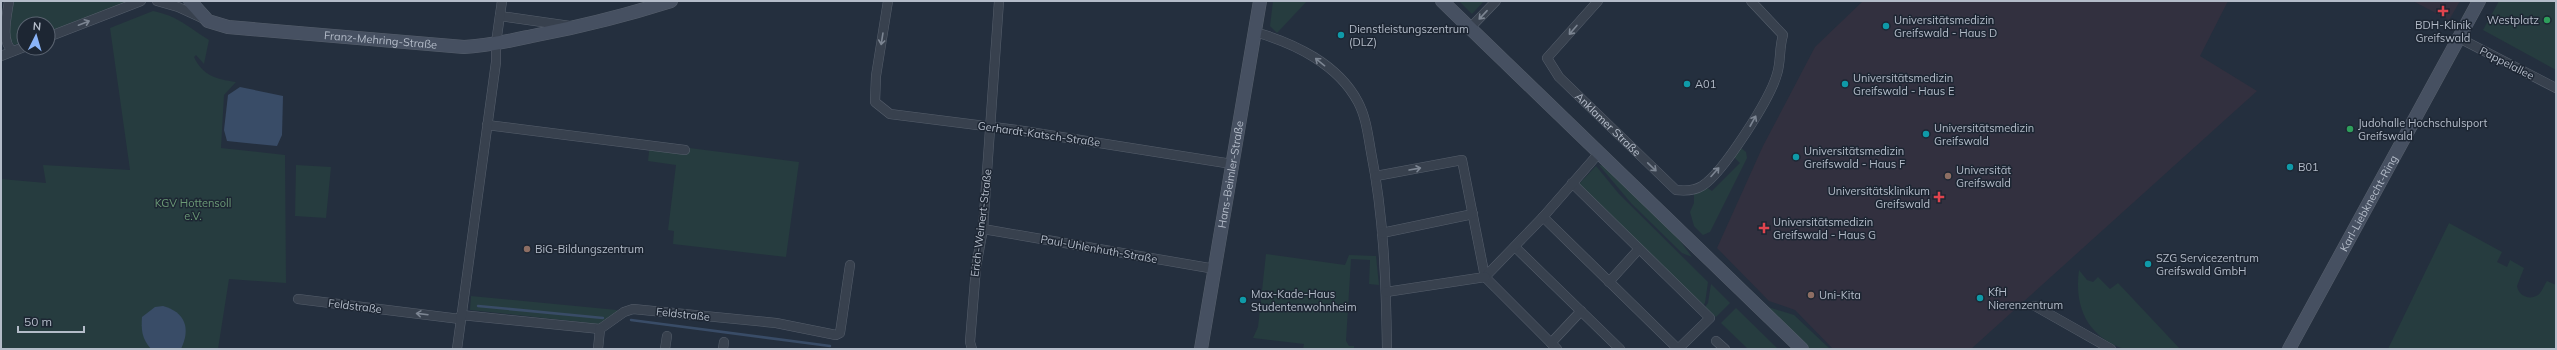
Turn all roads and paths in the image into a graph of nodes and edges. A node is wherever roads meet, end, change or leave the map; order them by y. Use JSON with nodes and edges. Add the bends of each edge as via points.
{"nodes":[{"id":1,"x":9,"y":1,"type":"edge"},
{"id":2,"x":141,"y":1,"type":"edge"},
{"id":3,"x":157,"y":1,"type":"edge"},
{"id":4,"x":190,"y":1,"type":"edge"},
{"id":5,"x":502,"y":1,"type":"edge"},
{"id":6,"x":671,"y":1,"type":"edge"},
{"id":7,"x":888,"y":1,"type":"edge"},
{"id":8,"x":999,"y":1,"type":"edge"},
{"id":9,"x":1260,"y":1,"type":"edge"},
{"id":10,"x":1442,"y":1,"type":"edge"},
{"id":11,"x":1496,"y":1,"type":"edge"},
{"id":12,"x":1598,"y":1,"type":"edge"},
{"id":13,"x":1751,"y":1,"type":"edge"},
{"id":14,"x":2479,"y":1,"type":"edge"},
{"id":15,"x":500,"y":16,"type":"junction"},
{"id":16,"x":208,"y":21,"type":"junction"},
{"id":17,"x":579,"y":27,"type":"junction"},
{"id":18,"x":1470,"y":28,"type":"junction"},
{"id":19,"x":1255,"y":32,"type":"junction"},
{"id":20,"x":56,"y":34,"type":"edge"},
{"id":21,"x":2459,"y":38,"type":"junction"},
{"id":22,"x":496,"y":43,"type":"junction"},
{"id":23,"x":16,"y":50,"type":"edge"},
{"id":24,"x":13,"y":51,"type":"junction"},
{"id":25,"x":1,"y":56,"type":"edge"},
{"id":26,"x":2556,"y":88,"type":"edge"},
{"id":27,"x":487,"y":125,"type":"junction"},
{"id":28,"x":990,"y":126,"type":"junction"},
{"id":29,"x":685,"y":150,"type":"dead end"},
{"id":30,"x":1599,"y":153,"type":"junction"},
{"id":31,"x":1232,"y":164,"type":"junction"},
{"id":32,"x":1376,"y":176,"type":"junction"},
{"id":33,"x":1572,"y":183,"type":"junction"},
{"id":34,"x":1473,"y":214,"type":"junction"},
{"id":35,"x":1543,"y":217,"type":"junction"},
{"id":36,"x":983,"y":229,"type":"junction"},
{"id":37,"x":1382,"y":233,"type":"junction"},
{"id":38,"x":1515,"y":247,"type":"junction"},
{"id":39,"x":1638,"y":250,"type":"junction"},
{"id":40,"x":850,"y":265,"type":"dead end"},
{"id":41,"x":1215,"y":269,"type":"junction"},
{"id":42,"x":1485,"y":277,"type":"junction"},
{"id":43,"x":1609,"y":282,"type":"junction"},
{"id":44,"x":1386,"y":292,"type":"junction"},
{"id":45,"x":298,"y":299,"type":"dead end"},
{"id":46,"x":2316,"y":301,"type":"junction"},
{"id":47,"x":2035,"y":306,"type":"dead end"},
{"id":48,"x":1581,"y":312,"type":"junction"},
{"id":49,"x":461,"y":317,"type":"junction"},
{"id":50,"x":600,"y":329,"type":"junction"},
{"id":51,"x":667,"y":336,"type":"dead end"},
{"id":52,"x":1716,"y":341,"type":"dead end"},
{"id":53,"x":1554,"y":346,"type":"edge"},
{"id":54,"x":457,"y":349,"type":"edge"},
{"id":55,"x":598,"y":349,"type":"edge"},
{"id":56,"x":665,"y":349,"type":"edge"},
{"id":57,"x":972,"y":349,"type":"edge"},
{"id":58,"x":1201,"y":349,"type":"edge"},
{"id":59,"x":1387,"y":349,"type":"edge"},
{"id":60,"x":1620,"y":349,"type":"edge"},
{"id":61,"x":1678,"y":349,"type":"edge"},
{"id":62,"x":1725,"y":349,"type":"edge"},
{"id":63,"x":1802,"y":349,"type":"edge"},
{"id":64,"x":2111,"y":349,"type":"edge"},
{"id":65,"x":2282,"y":349,"type":"edge"},
{"id":66,"x":2289,"y":349,"type":"edge"}],
"edges":[{"from":1,"to":24,"type":"street","via":[[4,39],[8,48]]},
{"from":20,"to":2,"type":"street","one_way":true},
{"from":3,"to":16,"type":"street","via":[[178,6]]},
{"from":4,"to":16,"type":"street"},
{"from":5,"to":15,"type":"street"},
{"from":6,"to":17,"type":"street","name":"Franz-Mehring-Straße"},
{"from":7,"to":28,"type":"street","name":"Gerhardt-Katsch-Straße","one_way":true,"via":[[876,76],[875,102],[890,114]]},
{"from":8,"to":28,"type":"street","name":"Erich-Weinert-Straße"},
{"from":9,"to":19,"type":"street","name":"Hans-Beimler-Straße"},
{"from":10,"to":18,"type":"street"},
{"from":11,"to":18,"type":"street","one_way":true},
{"from":12,"to":13,"type":"street","name":"Anklamer Straße","one_way":true,"via":[[1547,58],[1559,77],[1676,190],[1690,191],[1703,186],[1740,144],[1778,74],[1779,46],[1783,35]]},
{"from":14,"to":21,"type":"street","name":"Karl-Liebknecht-Ring"},
{"from":15,"to":17,"type":"street","name":"Franz-Mehring-Straße"},
{"from":15,"to":22,"type":"street"},
{"from":16,"to":22,"type":"street","name":"Franz-Mehring-Straße","via":[[228,27],[464,46]]},
{"from":17,"to":22,"type":"street","name":"Franz-Mehring-Straße"},
{"from":18,"to":30,"type":"street"},
{"from":19,"to":31,"type":"street","name":"Hans-Beimler-Straße"},
{"from":32,"to":19,"type":"street","one_way":true,"via":[[1365,119],[1349,88],[1310,54],[1294,45]]},
{"from":21,"to":26,"type":"street","name":"Pappelallee"},
{"from":21,"to":46,"type":"street","name":"Karl-Liebknecht-Ring"},
{"from":22,"to":27,"type":"street","via":[[496,62]]},
{"from":23,"to":24,"type":"street"},
{"from":24,"to":25,"type":"street"},
{"from":27,"to":29,"type":"street"},
{"from":27,"to":49,"type":"street"},
{"from":28,"to":31,"type":"street","name":"Gerhardt-Katsch-Straße"},
{"from":28,"to":36,"type":"street","name":"Erich-Weinert-Straße"},
{"from":30,"to":33,"type":"street"},
{"from":30,"to":63,"type":"street"},
{"from":31,"to":41,"type":"street","name":"Hans-Beimler-Straße"},
{"from":32,"to":34,"type":"street","one_way":true,"via":[[1462,160]]},
{"from":32,"to":37,"type":"street"},
{"from":33,"to":35,"type":"street"},
{"from":33,"to":39,"type":"street"},
{"from":34,"to":37,"type":"street"},
{"from":34,"to":42,"type":"street"},
{"from":35,"to":38,"type":"street"},
{"from":35,"to":43,"type":"street"},
{"from":36,"to":41,"type":"street","name":"Paul-Uhlenhuth-Straße"},
{"from":36,"to":57,"type":"street","name":"Erich-Weinert-Straße","via":[[976,267],[970,342]]},
{"from":37,"to":44,"type":"street"},
{"from":38,"to":42,"type":"street"},
{"from":38,"to":48,"type":"street"},
{"from":39,"to":43,"type":"street"},
{"from":39,"to":61,"type":"street","via":[[1710,318]]},
{"from":40,"to":50,"type":"street","name":"Feldstraße","via":[[840,333],[836,335],[776,323],[633,309],[624,312]]},
{"from":41,"to":58,"type":"street","name":"Hans-Beimler-Straße"},
{"from":42,"to":44,"type":"street"},
{"from":42,"to":53,"type":"street"},
{"from":43,"to":61,"type":"street"},
{"from":44,"to":59,"type":"street"},
{"from":49,"to":45,"type":"street","name":"Feldstraße","one_way":true},
{"from":46,"to":65,"type":"street","name":"Karl-Liebknecht-Ring"},
{"from":46,"to":66,"type":"street","name":"Karl-Liebknecht-Ring"},
{"from":47,"to":64,"type":"street"},
{"from":48,"to":53,"type":"street"},
{"from":48,"to":60,"type":"street"},
{"from":49,"to":50,"type":"street","name":"Feldstraße"},
{"from":49,"to":54,"type":"street"},
{"from":50,"to":55,"type":"street"},
{"from":51,"to":56,"type":"street"},
{"from":52,"to":62,"type":"street"}]}
